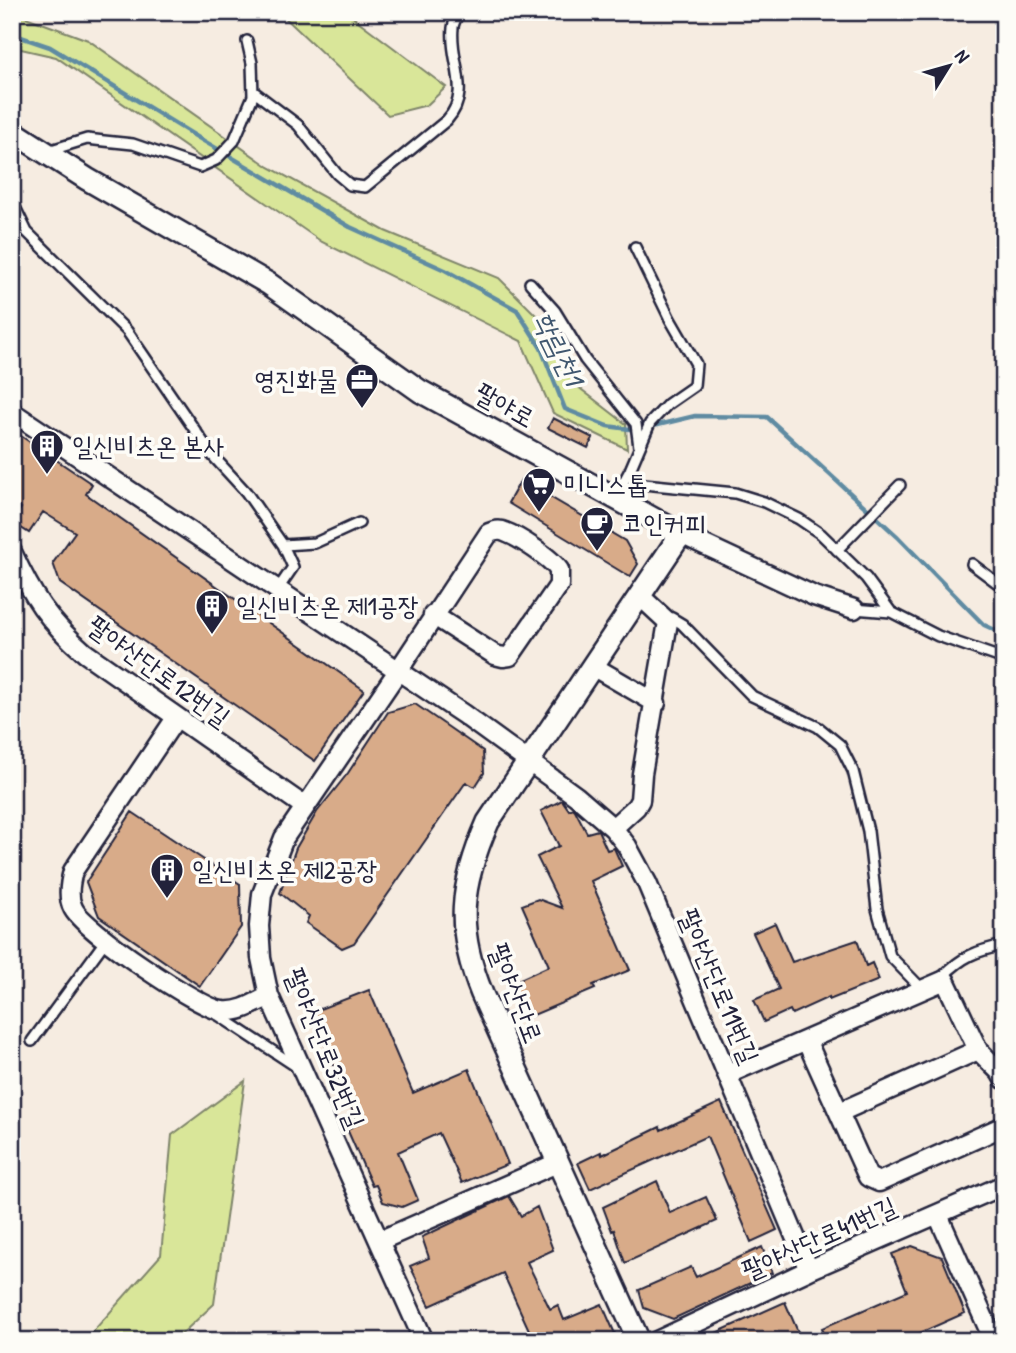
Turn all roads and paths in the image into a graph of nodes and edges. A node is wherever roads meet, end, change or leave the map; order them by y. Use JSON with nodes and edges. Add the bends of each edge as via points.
{"nodes":[{"id":1,"x":459,"y":12,"type":"edge"},
{"id":2,"x":247,"y":41,"type":"dead end"},
{"id":3,"x":253,"y":91,"type":"junction"},
{"id":4,"x":12,"y":131,"type":"edge"},
{"id":5,"x":46,"y":152,"type":"junction"},
{"id":6,"x":12,"y":201,"type":"edge"},
{"id":7,"x":635,"y":247,"type":"dead end"},
{"id":8,"x":530,"y":283,"type":"dead end"},
{"id":9,"x":12,"y":412,"type":"edge"},
{"id":10,"x":639,"y":449,"type":"junction"},
{"id":11,"x":900,"y":485,"type":"dead end"},
{"id":12,"x":614,"y":499,"type":"junction"},
{"id":13,"x":359,"y":523,"type":"dead end"},
{"id":14,"x":681,"y":534,"type":"junction"},
{"id":15,"x":284,"y":545,"type":"junction"},
{"id":16,"x":837,"y":550,"type":"junction"},
{"id":17,"x":12,"y":552,"type":"edge"},
{"id":18,"x":972,"y":564,"type":"dead end"},
{"id":19,"x":1004,"y":588,"type":"edge"},
{"id":20,"x":278,"y":589,"type":"junction"},
{"id":21,"x":640,"y":596,"type":"junction"},
{"id":22,"x":854,"y":609,"type":"joint"},
{"id":23,"x":891,"y":612,"type":"junction"},
{"id":24,"x":433,"y":615,"type":"junction"},
{"id":25,"x":668,"y":622,"type":"junction"},
{"id":26,"x":1004,"y":659,"type":"edge"},
{"id":27,"x":594,"y":667,"type":"junction"},
{"id":28,"x":398,"y":671,"type":"junction"},
{"id":29,"x":656,"y":703,"type":"junction"},
{"id":30,"x":176,"y":718,"type":"junction"},
{"id":31,"x":528,"y":762,"type":"junction"},
{"id":32,"x":304,"y":806,"type":"junction"},
{"id":33,"x":613,"y":828,"type":"junction"},
{"id":34,"x":106,"y":940,"type":"junction"},
{"id":35,"x":1004,"y":945,"type":"edge"},
{"id":36,"x":945,"y":980,"type":"junction"},
{"id":37,"x":922,"y":989,"type":"junction"},
{"id":38,"x":269,"y":996,"type":"junction"},
{"id":39,"x":201,"y":1004,"type":"junction"},
{"id":40,"x":32,"y":1041,"type":"dead end"},
{"id":41,"x":807,"y":1041,"type":"junction"},
{"id":42,"x":978,"y":1051,"type":"junction"},
{"id":43,"x":302,"y":1070,"type":"junction"},
{"id":44,"x":728,"y":1074,"type":"junction"},
{"id":45,"x":1004,"y":1079,"type":"edge"},
{"id":46,"x":840,"y":1112,"type":"junction"},
{"id":47,"x":1004,"y":1126,"type":"edge"},
{"id":48,"x":557,"y":1163,"type":"junction"},
{"id":49,"x":1004,"y":1185,"type":"edge"},
{"id":50,"x":938,"y":1216,"type":"junction"},
{"id":51,"x":379,"y":1241,"type":"junction"},
{"id":52,"x":809,"y":1270,"type":"junction"},
{"id":53,"x":424,"y":1341,"type":"edge"},
{"id":54,"x":639,"y":1341,"type":"edge"},
{"id":55,"x":657,"y":1341,"type":"edge"},
{"id":56,"x":994,"y":1341,"type":"edge"}],
"edges":[{"from":1,"to":3,"type":"lane","via":[[453,26],[460,82],[456,110],[365,187],[350,185],[337,174],[298,125]]},
{"from":2,"to":3,"type":"lane"},
{"from":3,"to":5,"type":"lane","via":[[234,141],[216,160],[200,166],[133,144],[87,139]]},
{"from":4,"to":5,"type":"street","name":"팔야로"},
{"from":5,"to":12,"type":"street","name":"팔야로","via":[[269,284],[420,391]]},
{"from":6,"to":15,"type":"lane","via":[[27,232],[127,331],[212,455]]},
{"from":7,"to":10,"type":"lane","via":[[696,364],[694,386],[650,423]]},
{"from":8,"to":10,"type":"lane","via":[[636,424]]},
{"from":9,"to":20,"type":"street"},
{"from":10,"to":12,"type":"lane"},
{"from":11,"to":16,"type":"lane"},
{"from":12,"to":14,"type":"street","name":"팔야로"},
{"from":12,"to":16,"type":"lane","via":[[644,484],[735,493],[799,519]]},
{"from":13,"to":15,"type":"lane","via":[[315,543]]},
{"from":14,"to":21,"type":"street","name":"팔야산단로"},
{"from":14,"to":22,"type":"street","name":"팔야로","via":[[814,596]]},
{"from":15,"to":20,"type":"lane","via":[[293,567]]},
{"from":16,"to":23,"type":"lane"},
{"from":17,"to":30,"type":"street","name":"팔야산단로12번길","via":[[27,585],[60,631]]},
{"from":18,"to":19,"type":"lane"},
{"from":20,"to":28,"type":"street"},
{"from":21,"to":25,"type":"street"},
{"from":21,"to":27,"type":"street","name":"팔야산단로"},
{"from":22,"to":23,"type":"lane","name":"팔야로"},
{"from":23,"to":26,"type":"lane","name":"팔야로","via":[[938,636]]},
{"from":24,"to":24,"type":"street","name":"팔야산단로32번길","via":[[492,531],[505,532],[559,570],[559,584],[510,656],[495,656]]},
{"from":24,"to":28,"type":"street","name":"팔야산단로32번길"},
{"from":25,"to":29,"type":"street"},
{"from":25,"to":37,"type":"lane","via":[[672,618],[682,624],[752,696],[818,727],[841,745],[865,819],[877,909],[890,956]]},
{"from":27,"to":29,"type":"street"},
{"from":27,"to":31,"type":"street","name":"팔야산단로"},
{"from":28,"to":31,"type":"street"},
{"from":28,"to":32,"type":"street","name":"팔야산단로32번길"},
{"from":29,"to":33,"type":"street","via":[[639,800]]},
{"from":30,"to":32,"type":"street","name":"팔야산단로12번길"},
{"from":30,"to":34,"type":"street","via":[[73,871],[72,907]]},
{"from":31,"to":33,"type":"street","name":"팔야산단로11번길"},
{"from":31,"to":48,"type":"street","name":"팔야산단로","via":[[488,822],[473,856],[463,915],[471,967]]},
{"from":32,"to":38,"type":"street","name":"팔야산단로32번길","via":[[284,838],[262,894],[260,936]]},
{"from":33,"to":44,"type":"street","name":"팔야산단로11번길","via":[[647,883]]},
{"from":34,"to":39,"type":"street"},
{"from":34,"to":40,"type":"lane"},
{"from":35,"to":36,"type":"lane","via":[[961,958],[943,976]]},
{"from":36,"to":37,"type":"street"},
{"from":36,"to":42,"type":"street"},
{"from":37,"to":41,"type":"street"},
{"from":38,"to":39,"type":"street","via":[[232,1012]]},
{"from":38,"to":43,"type":"street","name":"팔야산단로32번길"},
{"from":39,"to":43,"type":"lane"},
{"from":41,"to":44,"type":"street"},
{"from":41,"to":46,"type":"street"},
{"from":42,"to":45,"type":"street"},
{"from":42,"to":46,"type":"street"},
{"from":43,"to":51,"type":"street","name":"팔야산단로32번길"},
{"from":44,"to":52,"type":"street","name":"팔야산단로11번길"},
{"from":46,"to":47,"type":"street","via":[[868,1177],[879,1182]]},
{"from":48,"to":51,"type":"street"},
{"from":48,"to":54,"type":"street","name":"팔야산단로"},
{"from":49,"to":50,"type":"street","name":"팔야산단로41번길"},
{"from":50,"to":52,"type":"street","name":"팔야산단로41번길"},
{"from":50,"to":56,"type":"street"},
{"from":51,"to":53,"type":"street","name":"팔야산단로32번길"},
{"from":52,"to":55,"type":"street","name":"팔야산단로41번길"}]}
